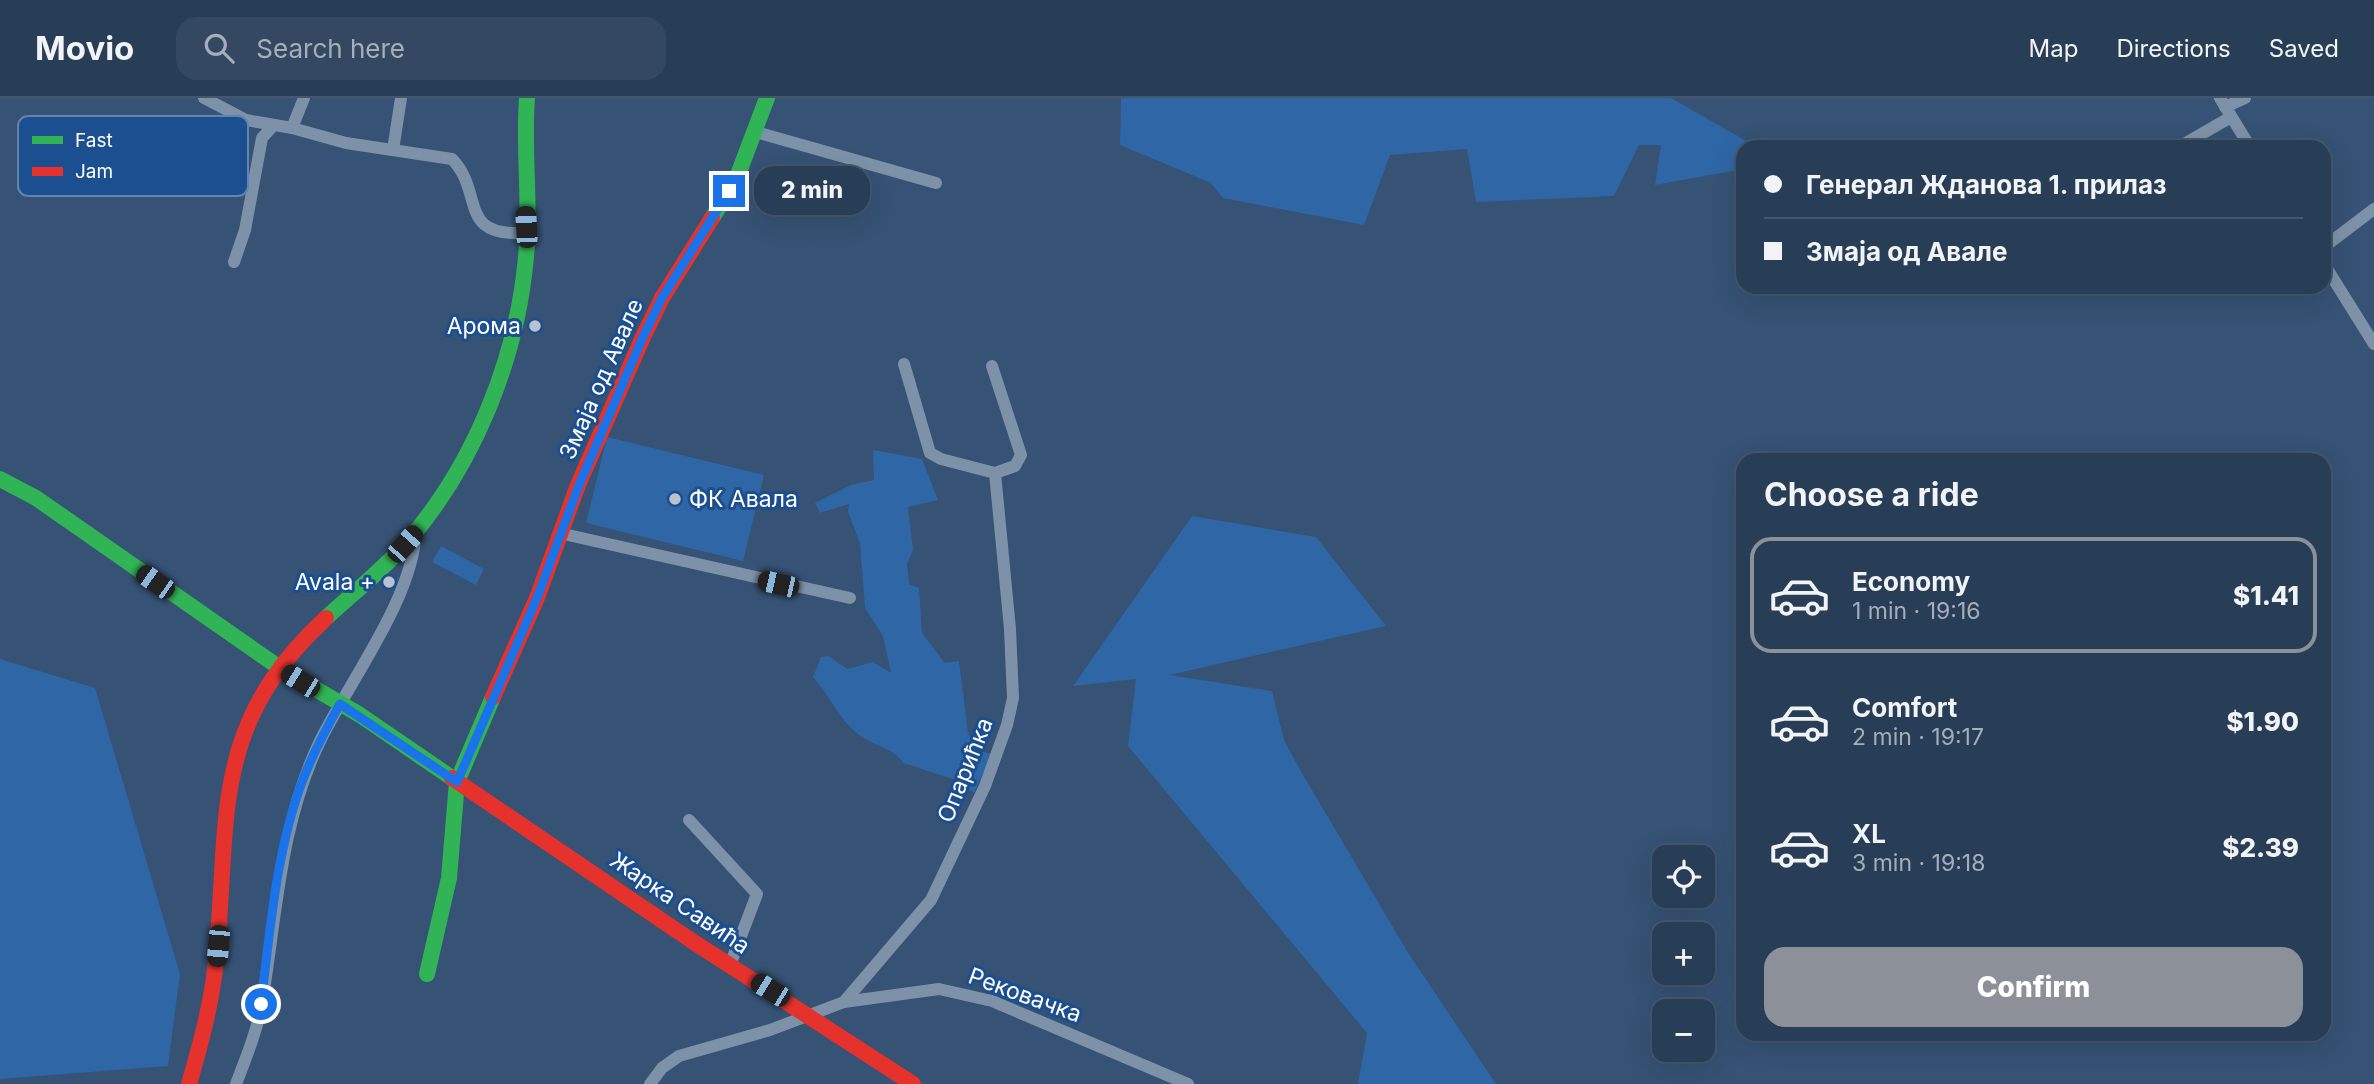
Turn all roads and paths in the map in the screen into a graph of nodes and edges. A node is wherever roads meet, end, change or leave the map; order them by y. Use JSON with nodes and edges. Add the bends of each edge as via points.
{"nodes":[{"id":1,"x":204,"y":98,"type":"edge"},
{"id":2,"x":304,"y":98,"type":"edge"},
{"id":3,"x":401,"y":98,"type":"edge"},
{"id":4,"x":527,"y":98,"type":"edge"},
{"id":5,"x":767,"y":98,"type":"edge"},
{"id":6,"x":2245,"y":98,"type":"edge"},
{"id":7,"x":2225,"y":107,"type":"edge"},
{"id":8,"x":236,"y":116,"type":"edge"},
{"id":9,"x":248,"y":120,"type":"edge"},
{"id":10,"x":273,"y":126,"type":"junction"},
{"id":11,"x":292,"y":128,"type":"junction"},
{"id":12,"x":756,"y":132,"type":"junction"},
{"id":13,"x":2187,"y":140,"type":"edge"},
{"id":14,"x":2246,"y":140,"type":"edge"},
{"id":15,"x":393,"y":150,"type":"junction"},
{"id":16,"x":936,"y":183,"type":"dead end"},
{"id":17,"x":2374,"y":209,"type":"edge"},
{"id":18,"x":526,"y":233,"type":"junction"},
{"id":19,"x":2331,"y":242,"type":"edge"},
{"id":20,"x":234,"y":262,"type":"dead end"},
{"id":21,"x":2331,"y":274,"type":"edge"},
{"id":22,"x":2372,"y":335,"type":"edge"},
{"id":23,"x":905,"y":364,"type":"dead end"},
{"id":24,"x":992,"y":366,"type":"dead end"},
{"id":25,"x":995,"y":472,"type":"junction"},
{"id":26,"x":0,"y":480,"type":"edge"},
{"id":27,"x":416,"y":531,"type":"junction"},
{"id":28,"x":559,"y":533,"type":"junction"},
{"id":29,"x":850,"y":598,"type":"dead end"},
{"id":30,"x":280,"y":668,"type":"junction"},
{"id":31,"x":340,"y":704,"type":"junction"},
{"id":32,"x":457,"y":782,"type":"junction"},
{"id":33,"x":689,"y":820,"type":"dead end"},
{"id":34,"x":730,"y":965,"type":"junction"},
{"id":35,"x":427,"y":974,"type":"dead end"},
{"id":36,"x":844,"y":1002,"type":"junction"},
{"id":37,"x":810,"y":1015,"type":"junction"},
{"id":38,"x":189,"y":1084,"type":"edge"},
{"id":39,"x":236,"y":1084,"type":"edge"},
{"id":40,"x":650,"y":1084,"type":"edge"},
{"id":41,"x":913,"y":1084,"type":"edge"},
{"id":42,"x":1188,"y":1084,"type":"edge"}],
"edges":[{"from":1,"to":8,"type":"street"},
{"from":2,"to":11,"type":"street"},
{"from":3,"to":15,"type":"street"},
{"from":4,"to":18,"type":"street"},
{"from":5,"to":12,"type":"street","name":"Змаја од Авале"},
{"from":6,"to":7,"type":"street"},
{"from":7,"to":13,"type":"street"},
{"from":7,"to":14,"type":"street"},
{"from":9,"to":10,"type":"street"},
{"from":10,"to":11,"type":"street"},
{"from":10,"to":20,"type":"street","via":[[262,138],[245,230]]},
{"from":11,"to":15,"type":"street"},
{"from":12,"to":16,"type":"street"},
{"from":12,"to":28,"type":"street","name":"Змаја од Авале","via":[[736,180],[662,298]]},
{"from":15,"to":18,"type":"street","via":[[452,159],[484,226],[498,233]]},
{"from":17,"to":19,"type":"street"},
{"from":18,"to":27,"type":"street","via":[[519,301],[488,404],[447,489]]},
{"from":21,"to":22,"type":"street"},
{"from":23,"to":25,"type":"street","via":[[930,453]]},
{"from":24,"to":25,"type":"street","via":[[1021,455],[1015,466]]},
{"from":25,"to":36,"type":"street","name":"Опарићка","via":[[1010,629],[1013,698],[1007,725],[985,786],[932,900]]},
{"from":26,"to":30,"type":"street","name":"Жарка Савића","via":[[36,498]]},
{"from":27,"to":30,"type":"street","via":[[299,641]]},
{"from":27,"to":31,"type":"street","via":[[413,559],[400,590]]},
{"from":28,"to":29,"type":"street"},
{"from":28,"to":32,"type":"street","name":"Змаја од Авале","via":[[537,598]]},
{"from":30,"to":31,"type":"street","name":"Жарка Савића"},
{"from":30,"to":38,"type":"street","via":[[246,726],[236,753],[216,964]]},
{"from":31,"to":32,"type":"street","name":"Жарка Савића"},
{"from":31,"to":39,"type":"street","via":[[295,804],[280,868],[261,1004]]},
{"from":32,"to":34,"type":"street","name":"Жарка Савића"},
{"from":32,"to":35,"type":"street","name":"Змаја од Авале","via":[[449,878]]},
{"from":33,"to":34,"type":"street","via":[[757,894]]},
{"from":34,"to":37,"type":"street","name":"Жарка Савића"},
{"from":36,"to":37,"type":"street","name":"Рековачка"},
{"from":36,"to":42,"type":"street","name":"Рековачка","via":[[939,989],[966,994]]},
{"from":37,"to":40,"type":"street","name":"Рековачка","via":[[679,1056]]},
{"from":37,"to":41,"type":"street","name":"Жарка Савића"}]}
